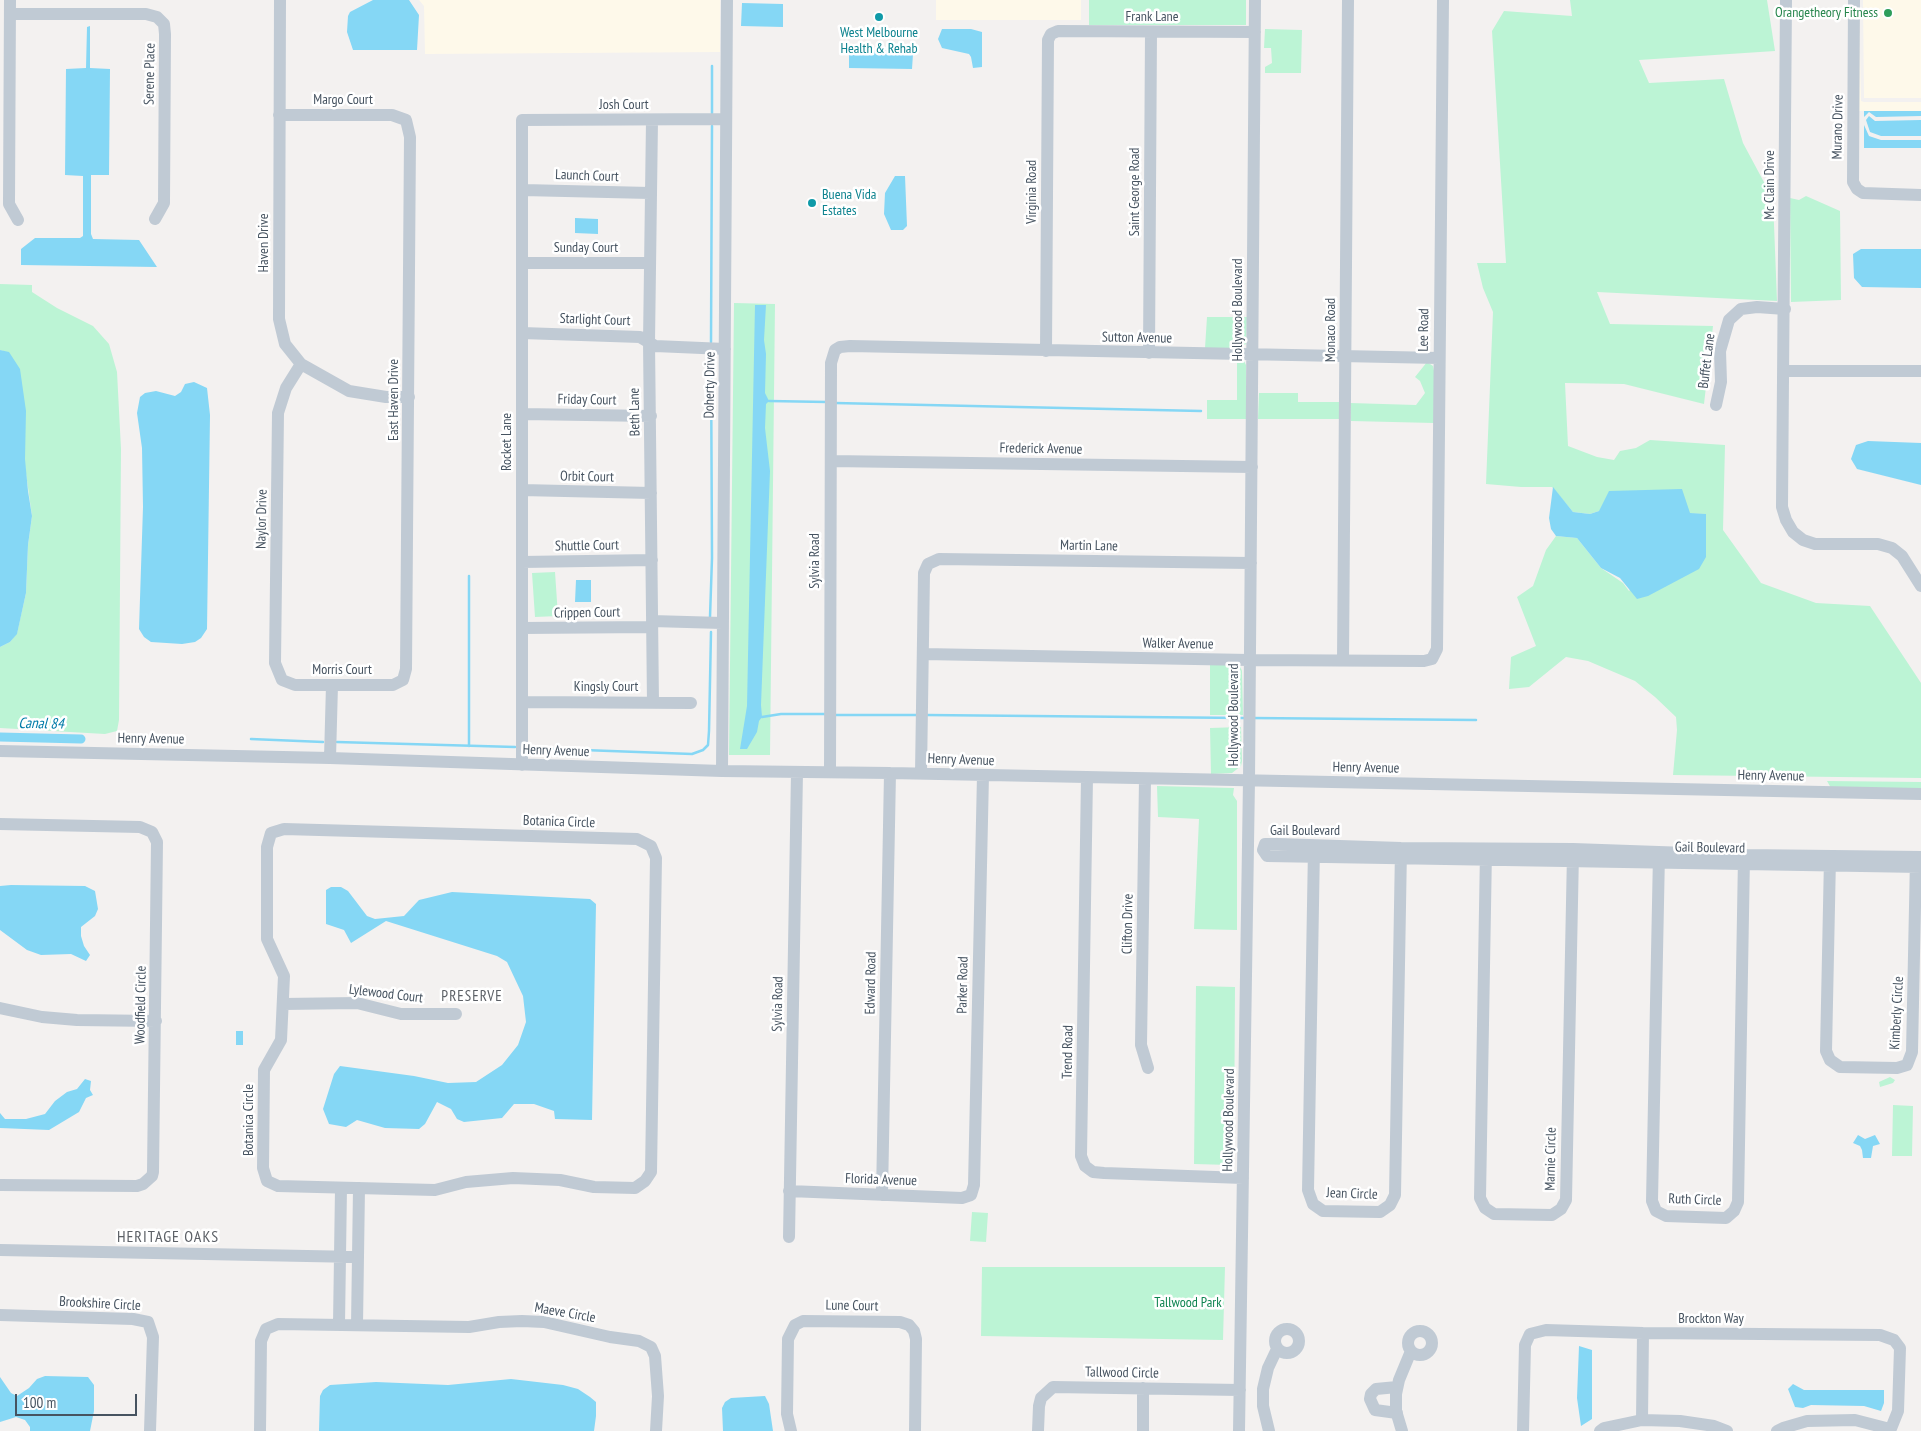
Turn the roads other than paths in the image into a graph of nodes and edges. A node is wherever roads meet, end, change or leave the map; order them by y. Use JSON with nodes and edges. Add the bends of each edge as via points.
{"nodes":[{"id":1,"x":10,"y":0,"type":"edge"},
{"id":2,"x":280,"y":0,"type":"edge"},
{"id":3,"x":727,"y":0,"type":"edge"},
{"id":4,"x":1255,"y":0,"type":"edge"},
{"id":5,"x":1348,"y":0,"type":"edge"},
{"id":6,"x":1443,"y":0,"type":"edge"},
{"id":7,"x":1786,"y":0,"type":"edge"},
{"id":8,"x":1854,"y":0,"type":"edge"},
{"id":9,"x":10,"y":14,"type":"junction"},
{"id":10,"x":1151,"y":32,"type":"junction"},
{"id":11,"x":1254,"y":32,"type":"junction"},
{"id":12,"x":1051,"y":34,"type":"joint"},
{"id":13,"x":279,"y":115,"type":"junction"},
{"id":14,"x":726,"y":119,"type":"junction"},
{"id":15,"x":406,"y":120,"type":"joint"},
{"id":16,"x":522,"y":120,"type":"joint"},
{"id":17,"x":652,"y":120,"type":"junction"},
{"id":18,"x":523,"y":190,"type":"junction"},
{"id":19,"x":650,"y":193,"type":"junction"},
{"id":20,"x":1921,"y":195,"type":"edge"},
{"id":21,"x":155,"y":219,"type":"dead end"},
{"id":22,"x":18,"y":220,"type":"dead end"},
{"id":23,"x":522,"y":263,"type":"junction"},
{"id":24,"x":649,"y":263,"type":"junction"},
{"id":25,"x":1785,"y":309,"type":"junction"},
{"id":26,"x":522,"y":333,"type":"junction"},
{"id":27,"x":649,"y":342,"type":"junction"},
{"id":28,"x":725,"y":348,"type":"junction"},
{"id":29,"x":835,"y":350,"type":"joint"},
{"id":30,"x":1046,"y":351,"type":"junction"},
{"id":31,"x":1149,"y":353,"type":"junction"},
{"id":32,"x":1252,"y":354,"type":"junction"},
{"id":33,"x":1346,"y":356,"type":"junction"},
{"id":34,"x":1439,"y":358,"type":"junction"},
{"id":35,"x":301,"y":364,"type":"junction"},
{"id":36,"x":1784,"y":371,"type":"junction"},
{"id":37,"x":1921,"y":371,"type":"edge"},
{"id":38,"x":409,"y":397,"type":"junction"},
{"id":39,"x":1716,"y":406,"type":"dead end"},
{"id":40,"x":522,"y":414,"type":"junction"},
{"id":41,"x":650,"y":416,"type":"junction"},
{"id":42,"x":830,"y":461,"type":"junction"},
{"id":43,"x":1252,"y":467,"type":"junction"},
{"id":44,"x":522,"y":490,"type":"junction"},
{"id":45,"x":651,"y":493,"type":"junction"},
{"id":46,"x":652,"y":560,"type":"junction"},
{"id":47,"x":522,"y":562,"type":"junction"},
{"id":48,"x":1251,"y":563,"type":"junction"},
{"id":49,"x":1921,"y":586,"type":"edge"},
{"id":50,"x":722,"y":623,"type":"junction"},
{"id":51,"x":652,"y":624,"type":"junction"},
{"id":52,"x":522,"y":628,"type":"junction"},
{"id":53,"x":923,"y":654,"type":"junction"},
{"id":54,"x":1432,"y":659,"type":"joint"},
{"id":55,"x":1249,"y":660,"type":"junction"},
{"id":56,"x":1343,"y":660,"type":"junction"},
{"id":57,"x":282,"y":680,"type":"joint"},
{"id":58,"x":403,"y":680,"type":"joint"},
{"id":59,"x":332,"y":685,"type":"junction"},
{"id":60,"x":522,"y":702,"type":"junction"},
{"id":61,"x":653,"y":702,"type":"junction"},
{"id":62,"x":690,"y":703,"type":"dead end"},
{"id":63,"x":0,"y":751,"type":"edge"},
{"id":64,"x":330,"y":758,"type":"junction"},
{"id":65,"x":522,"y":765,"type":"junction"},
{"id":66,"x":722,"y":771,"type":"junction"},
{"id":67,"x":797,"y":772,"type":"junction"},
{"id":68,"x":830,"y":772,"type":"junction"},
{"id":69,"x":890,"y":773,"type":"junction"},
{"id":70,"x":921,"y":773,"type":"junction"},
{"id":71,"x":983,"y":775,"type":"junction"},
{"id":72,"x":1087,"y":777,"type":"junction"},
{"id":73,"x":1145,"y":779,"type":"junction"},
{"id":74,"x":1249,"y":780,"type":"junction"},
{"id":75,"x":1921,"y":794,"type":"edge"},
{"id":76,"x":0,"y":824,"type":"edge"},
{"id":77,"x":1314,"y":851,"type":"joint"},
{"id":78,"x":1401,"y":853,"type":"junction"},
{"id":79,"x":1486,"y":854,"type":"junction"},
{"id":80,"x":1573,"y":855,"type":"junction"},
{"id":81,"x":1659,"y":857,"type":"junction"},
{"id":82,"x":1744,"y":859,"type":"junction"},
{"id":83,"x":1830,"y":860,"type":"junction"},
{"id":84,"x":1919,"y":862,"type":"edge"},
{"id":85,"x":283,"y":1004,"type":"junction"},
{"id":86,"x":0,"y":1008,"type":"edge"},
{"id":87,"x":456,"y":1014,"type":"dead end"},
{"id":88,"x":156,"y":1021,"type":"junction"},
{"id":89,"x":1148,"y":1068,"type":"dead end"},
{"id":90,"x":1243,"y":1178,"type":"junction"},
{"id":91,"x":0,"y":1184,"type":"edge"},
{"id":92,"x":341,"y":1188,"type":"junction"},
{"id":93,"x":359,"y":1188,"type":"junction"},
{"id":94,"x":789,"y":1191,"type":"junction"},
{"id":95,"x":971,"y":1194,"type":"joint"},
{"id":96,"x":882,"y":1195,"type":"junction"},
{"id":97,"x":341,"y":1221,"type":"junction"},
{"id":98,"x":358,"y":1221,"type":"junction"},
{"id":99,"x":789,"y":1237,"type":"dead end"},
{"id":100,"x":0,"y":1250,"type":"edge"},
{"id":101,"x":341,"y":1257,"type":"junction"},
{"id":102,"x":358,"y":1257,"type":"junction"},
{"id":103,"x":340,"y":1288,"type":"junction"},
{"id":104,"x":357,"y":1288,"type":"junction"},
{"id":105,"x":0,"y":1315,"type":"edge"},
{"id":106,"x":339,"y":1324,"type":"junction"},
{"id":107,"x":357,"y":1325,"type":"junction"},
{"id":108,"x":1643,"y":1333,"type":"junction"},
{"id":109,"x":1277,"y":1349,"type":"dead end"},
{"id":110,"x":1411,"y":1351,"type":"dead end"},
{"id":111,"x":1397,"y":1387,"type":"junction"},
{"id":112,"x":1143,"y":1388,"type":"junction"},
{"id":113,"x":1240,"y":1390,"type":"junction"},
{"id":114,"x":1397,"y":1413,"type":"junction"},
{"id":115,"x":1642,"y":1420,"type":"junction"},
{"id":116,"x":1890,"y":1430,"type":"edge"},
{"id":117,"x":150,"y":1431,"type":"edge"},
{"id":118,"x":260,"y":1431,"type":"edge"},
{"id":119,"x":656,"y":1431,"type":"edge"},
{"id":120,"x":791,"y":1431,"type":"edge"},
{"id":121,"x":915,"y":1431,"type":"edge"},
{"id":122,"x":1038,"y":1431,"type":"edge"},
{"id":123,"x":1143,"y":1431,"type":"edge"},
{"id":124,"x":1239,"y":1431,"type":"edge"},
{"id":125,"x":1269,"y":1431,"type":"edge"},
{"id":126,"x":1402,"y":1431,"type":"edge"},
{"id":127,"x":1523,"y":1431,"type":"edge"},
{"id":128,"x":1600,"y":1431,"type":"edge"},
{"id":129,"x":1727,"y":1431,"type":"edge"},
{"id":130,"x":1777,"y":1431,"type":"edge"}],
"edges":[{"from":1,"to":9,"type":"street"},
{"from":2,"to":13,"type":"street","name":"Haven Drive"},
{"from":3,"to":14,"type":"street","name":"Doherty Drive"},
{"from":4,"to":11,"type":"street","name":"Hollywood Boulevard"},
{"from":5,"to":33,"type":"street","name":"Monaco Road"},
{"from":6,"to":34,"type":"street","name":"Lee Road"},
{"from":7,"to":25,"type":"street","name":"Mc Clain Drive"},
{"from":8,"to":20,"type":"street","name":"Murano Drive","via":[[1853,182],[1863,193]]},
{"from":9,"to":21,"type":"street","name":"Serene Place","via":[[146,14],[164,24],[164,203]]},
{"from":9,"to":22,"type":"street","via":[[9,204]]},
{"from":10,"to":11,"type":"street","name":"Frank Lane"},
{"from":10,"to":12,"type":"street","name":"Frank Lane","via":[[1058,30]]},
{"from":10,"to":31,"type":"street","name":"Saint George Road"},
{"from":11,"to":32,"type":"street","name":"Hollywood Boulevard"},
{"from":12,"to":30,"type":"street","name":"Virginia Road","via":[[1048,40]]},
{"from":13,"to":15,"type":"street","name":"Margo Court","via":[[392,115]]},
{"from":13,"to":35,"type":"street","name":"Haven Drive","via":[[279,318],[286,344]]},
{"from":14,"to":17,"type":"street","name":"Josh Court"},
{"from":14,"to":28,"type":"street","name":"Doherty Drive"},
{"from":15,"to":38,"type":"street","name":"East Haven Drive","via":[[410,137]]},
{"from":16,"to":17,"type":"street","name":"Josh Court"},
{"from":16,"to":18,"type":"street","name":"Rocket Lane"},
{"from":17,"to":19,"type":"street","name":"Beth Lane"},
{"from":18,"to":19,"type":"street","name":"Launch Court"},
{"from":18,"to":23,"type":"street","name":"Rocket Lane"},
{"from":19,"to":24,"type":"street","name":"Beth Lane"},
{"from":23,"to":24,"type":"street","name":"Sunday Court"},
{"from":23,"to":26,"type":"street","name":"Rocket Lane"},
{"from":24,"to":27,"type":"street","name":"Beth Lane"},
{"from":25,"to":36,"type":"street","name":"Mc Clain Drive"},
{"from":25,"to":39,"type":"street","name":"Buffet Lane","via":[[1742,309],[1729,320],[1720,351],[1721,382]]},
{"from":26,"to":27,"type":"street","name":"Starlight Court","via":[[640,337]]},
{"from":26,"to":40,"type":"street","name":"Rocket Lane"},
{"from":27,"to":28,"type":"street","name":"Starlight Court","via":[[655,346]]},
{"from":27,"to":41,"type":"street","name":"Beth Lane"},
{"from":28,"to":50,"type":"street","name":"Doherty Drive"},
{"from":29,"to":30,"type":"street","name":"Sutton Avenue","via":[[850,346]]},
{"from":29,"to":42,"type":"street","name":"Sylvia Road","via":[[831,363]]},
{"from":30,"to":31,"type":"street","name":"Sutton Avenue"},
{"from":31,"to":32,"type":"street","name":"Sutton Avenue"},
{"from":32,"to":33,"type":"street","name":"Sutton Avenue"},
{"from":32,"to":43,"type":"street","name":"Hollywood Boulevard"},
{"from":33,"to":34,"type":"street","name":"Sutton Avenue"},
{"from":33,"to":56,"type":"street","name":"Monaco Road"},
{"from":34,"to":54,"type":"street","name":"Lee Road","via":[[1437,649]]},
{"from":35,"to":38,"type":"street","name":"Haven Drive","via":[[349,391]]},
{"from":35,"to":57,"type":"street","name":"Naylor Drive","via":[[286,388],[278,413],[276,663]]},
{"from":36,"to":37,"type":"street"},
{"from":36,"to":49,"type":"street","name":"Mc Clain Drive","via":[[1782,507],[1786,520],[1803,540],[1815,544],[1878,544],[1892,548],[1902,556]]},
{"from":38,"to":58,"type":"street","name":"East Haven Drive","via":[[406,669]]},
{"from":40,"to":41,"type":"street","name":"Friday Court"},
{"from":40,"to":44,"type":"street","name":"Rocket Lane"},
{"from":41,"to":45,"type":"street","name":"Beth Lane"},
{"from":42,"to":43,"type":"street","name":"Frederick Avenue"},
{"from":42,"to":68,"type":"street","name":"Sylvia Road"},
{"from":43,"to":48,"type":"street","name":"Hollywood Boulevard"},
{"from":44,"to":45,"type":"street","name":"Orbit Court"},
{"from":44,"to":47,"type":"street","name":"Rocket Lane"},
{"from":45,"to":46,"type":"street","name":"Beth Lane"},
{"from":46,"to":47,"type":"street","name":"Shuttle Court"},
{"from":46,"to":51,"type":"street","name":"Beth Lane"},
{"from":47,"to":52,"type":"street","name":"Rocket Lane"},
{"from":48,"to":53,"type":"street","name":"Martin Lane","via":[[939,558],[928,564],[924,573]]},
{"from":48,"to":55,"type":"street","name":"Hollywood Boulevard"},
{"from":50,"to":51,"type":"street","name":"Crippen Court"},
{"from":50,"to":66,"type":"street","name":"Doherty Drive"},
{"from":51,"to":52,"type":"street","name":"Crippen Court"},
{"from":51,"to":61,"type":"street","name":"Beth Lane"},
{"from":52,"to":60,"type":"street","name":"Rocket Lane"},
{"from":53,"to":55,"type":"street","name":"Walker Avenue"},
{"from":53,"to":70,"type":"street"},
{"from":54,"to":56,"type":"street","name":"Walker Avenue"},
{"from":55,"to":56,"type":"street","name":"Walker Avenue"},
{"from":55,"to":74,"type":"street","name":"Hollywood Boulevard"},
{"from":57,"to":59,"type":"street","name":"Morris Court","via":[[295,685]]},
{"from":58,"to":59,"type":"street","name":"Morris Court","via":[[393,685]]},
{"from":59,"to":64,"type":"street"},
{"from":60,"to":61,"type":"street","name":"Kingsly Court"},
{"from":60,"to":65,"type":"street","name":"Rocket Lane"},
{"from":61,"to":62,"type":"street","name":"Kingsly Court"},
{"from":63,"to":64,"type":"street","name":"Henry Avenue"},
{"from":64,"to":65,"type":"street","name":"Henry Avenue"},
{"from":65,"to":66,"type":"street","name":"Henry Avenue"},
{"from":66,"to":67,"type":"street","name":"Henry Avenue"},
{"from":67,"to":68,"type":"street","name":"Henry Avenue"},
{"from":67,"to":94,"type":"street","name":"Sylvia Road"},
{"from":68,"to":69,"type":"street","name":"Henry Avenue"},
{"from":69,"to":70,"type":"street","name":"Henry Avenue"},
{"from":69,"to":96,"type":"street","name":"Edward Road"},
{"from":70,"to":71,"type":"street","name":"Henry Avenue"},
{"from":71,"to":72,"type":"street","name":"Henry Avenue"},
{"from":71,"to":95,"type":"street","name":"Parker Road","via":[[974,1185]]},
{"from":72,"to":73,"type":"street","name":"Henry Avenue"},
{"from":72,"to":90,"type":"street","name":"Trend Road","via":[[1081,1156],[1085,1166],[1104,1174]]},
{"from":73,"to":74,"type":"street","name":"Henry Avenue"},
{"from":73,"to":89,"type":"street","name":"Clifton Drive","via":[[1141,1045]]},
{"from":74,"to":75,"type":"street","name":"Henry Avenue"},
{"from":74,"to":90,"type":"street","name":"Hollywood Boulevard"},
{"from":76,"to":88,"type":"street","name":"Woodfield Circle","via":[[140,828],[152,832],[157,842]]},
{"from":77,"to":78,"type":"street","name":"Gail Boulevard"},
{"from":77,"to":78,"type":"street","name":"Jean Circle","via":[[1308,1190],[1313,1204],[1323,1211],[1380,1212],[1390,1205],[1395,1195]]},
{"from":78,"to":79,"type":"street","name":"Gail Boulevard"},
{"from":79,"to":80,"type":"street","name":"Gail Boulevard"},
{"from":79,"to":80,"type":"street","name":"Marnie Circle","via":[[1480,1198],[1485,1208],[1494,1214],[1542,1215],[1552,1215],[1566,1200]]},
{"from":80,"to":81,"type":"street","name":"Gail Boulevard"},
{"from":81,"to":82,"type":"street","name":"Gail Boulevard"},
{"from":81,"to":82,"type":"street","name":"Ruth Circle","via":[[1652,1201],[1656,1211],[1666,1216],[1726,1218],[1738,1202]]},
{"from":82,"to":83,"type":"street","name":"Gail Boulevard"},
{"from":83,"to":84,"type":"street","name":"Gail Boulevard"},
{"from":83,"to":84,"type":"street","name":"Kimberly Circle","via":[[1826,1051],[1830,1060],[1840,1067],[1897,1068],[1906,1065],[1912,1052]]},
{"from":85,"to":87,"type":"street","name":"Lylewood Court","via":[[357,1003],[401,1014]]},
{"from":85,"to":92,"type":"street","name":"Botanica Circle","via":[[282,1040],[264,1070],[263,1168],[267,1181],[278,1186]]},
{"from":85,"to":93,"type":"street","name":"Botanica Circle","via":[[284,976],[266,939],[266,848],[271,833],[284,829],[637,839],[650,846],[656,858],[650,1172],[645,1181],[635,1188],[513,1178],[466,1182],[435,1190]]},
{"from":86,"to":88,"type":"street","via":[[76,1020]]},
{"from":88,"to":91,"type":"street","name":"Woodfield Circle","via":[[153,1172],[150,1178],[137,1186]]},
{"from":90,"to":113,"type":"street","name":"Hollywood Boulevard"},
{"from":92,"to":93,"type":"street","name":"Botanica Circle"},
{"from":92,"to":97,"type":"street"},
{"from":93,"to":98,"type":"street"},
{"from":94,"to":96,"type":"street","name":"Florida Avenue"},
{"from":94,"to":99,"type":"street","name":"Sylvia Road"},
{"from":95,"to":96,"type":"street","name":"Florida Avenue","via":[[962,1198]]},
{"from":97,"to":98,"type":"street"},
{"from":97,"to":101,"type":"street"},
{"from":98,"to":102,"type":"street"},
{"from":100,"to":101,"type":"street"},
{"from":101,"to":102,"type":"street"},
{"from":101,"to":103,"type":"street"},
{"from":102,"to":104,"type":"street"},
{"from":103,"to":104,"type":"street"},
{"from":103,"to":106,"type":"street"},
{"from":104,"to":107,"type":"street"},
{"from":105,"to":117,"type":"street","name":"Brookshire Circle","via":[[148,1322],[153,1337]]},
{"from":106,"to":107,"type":"street","name":"Maeve Circle"},
{"from":106,"to":118,"type":"street","name":"Maeve Circle","via":[[278,1324],[266,1329],[261,1341]]},
{"from":107,"to":119,"type":"street","name":"Maeve Circle","via":[[469,1327],[499,1322],[544,1322],[610,1338],[639,1341],[651,1347],[655,1356]]},
{"from":108,"to":115,"type":"street"},
{"from":108,"to":116,"type":"street","name":"Brockton Way","via":[[1880,1335],[1894,1340],[1900,1348],[1898,1411]]},
{"from":108,"to":127,"type":"street","name":"Brockton Way","via":[[1546,1330],[1530,1334],[1525,1345]]},
{"from":109,"to":125,"type":"street","via":[[1263,1389]]},
{"from":110,"to":111,"type":"street"},
{"from":111,"to":114,"type":"street"},
{"from":111,"to":114,"type":"street","via":[[1376,1388],[1370,1399],[1375,1410]]},
{"from":112,"to":113,"type":"street","name":"Tallwood Circle"},
{"from":112,"to":122,"type":"street","name":"Tallwood Circle","via":[[1053,1387],[1041,1398]]},
{"from":112,"to":123,"type":"street"},
{"from":113,"to":124,"type":"street","name":"Hollywood Boulevard"},
{"from":114,"to":126,"type":"street"},
{"from":115,"to":128,"type":"street"},
{"from":115,"to":129,"type":"street","via":[[1680,1421]]},
{"from":116,"to":130,"type":"street","via":[[1855,1420],[1807,1421]]},
{"from":120,"to":121,"type":"street","name":"Lune Court","via":[[787,1414],[788,1339],[795,1325],[804,1321],[900,1322],[909,1325],[916,1340]]}]}
